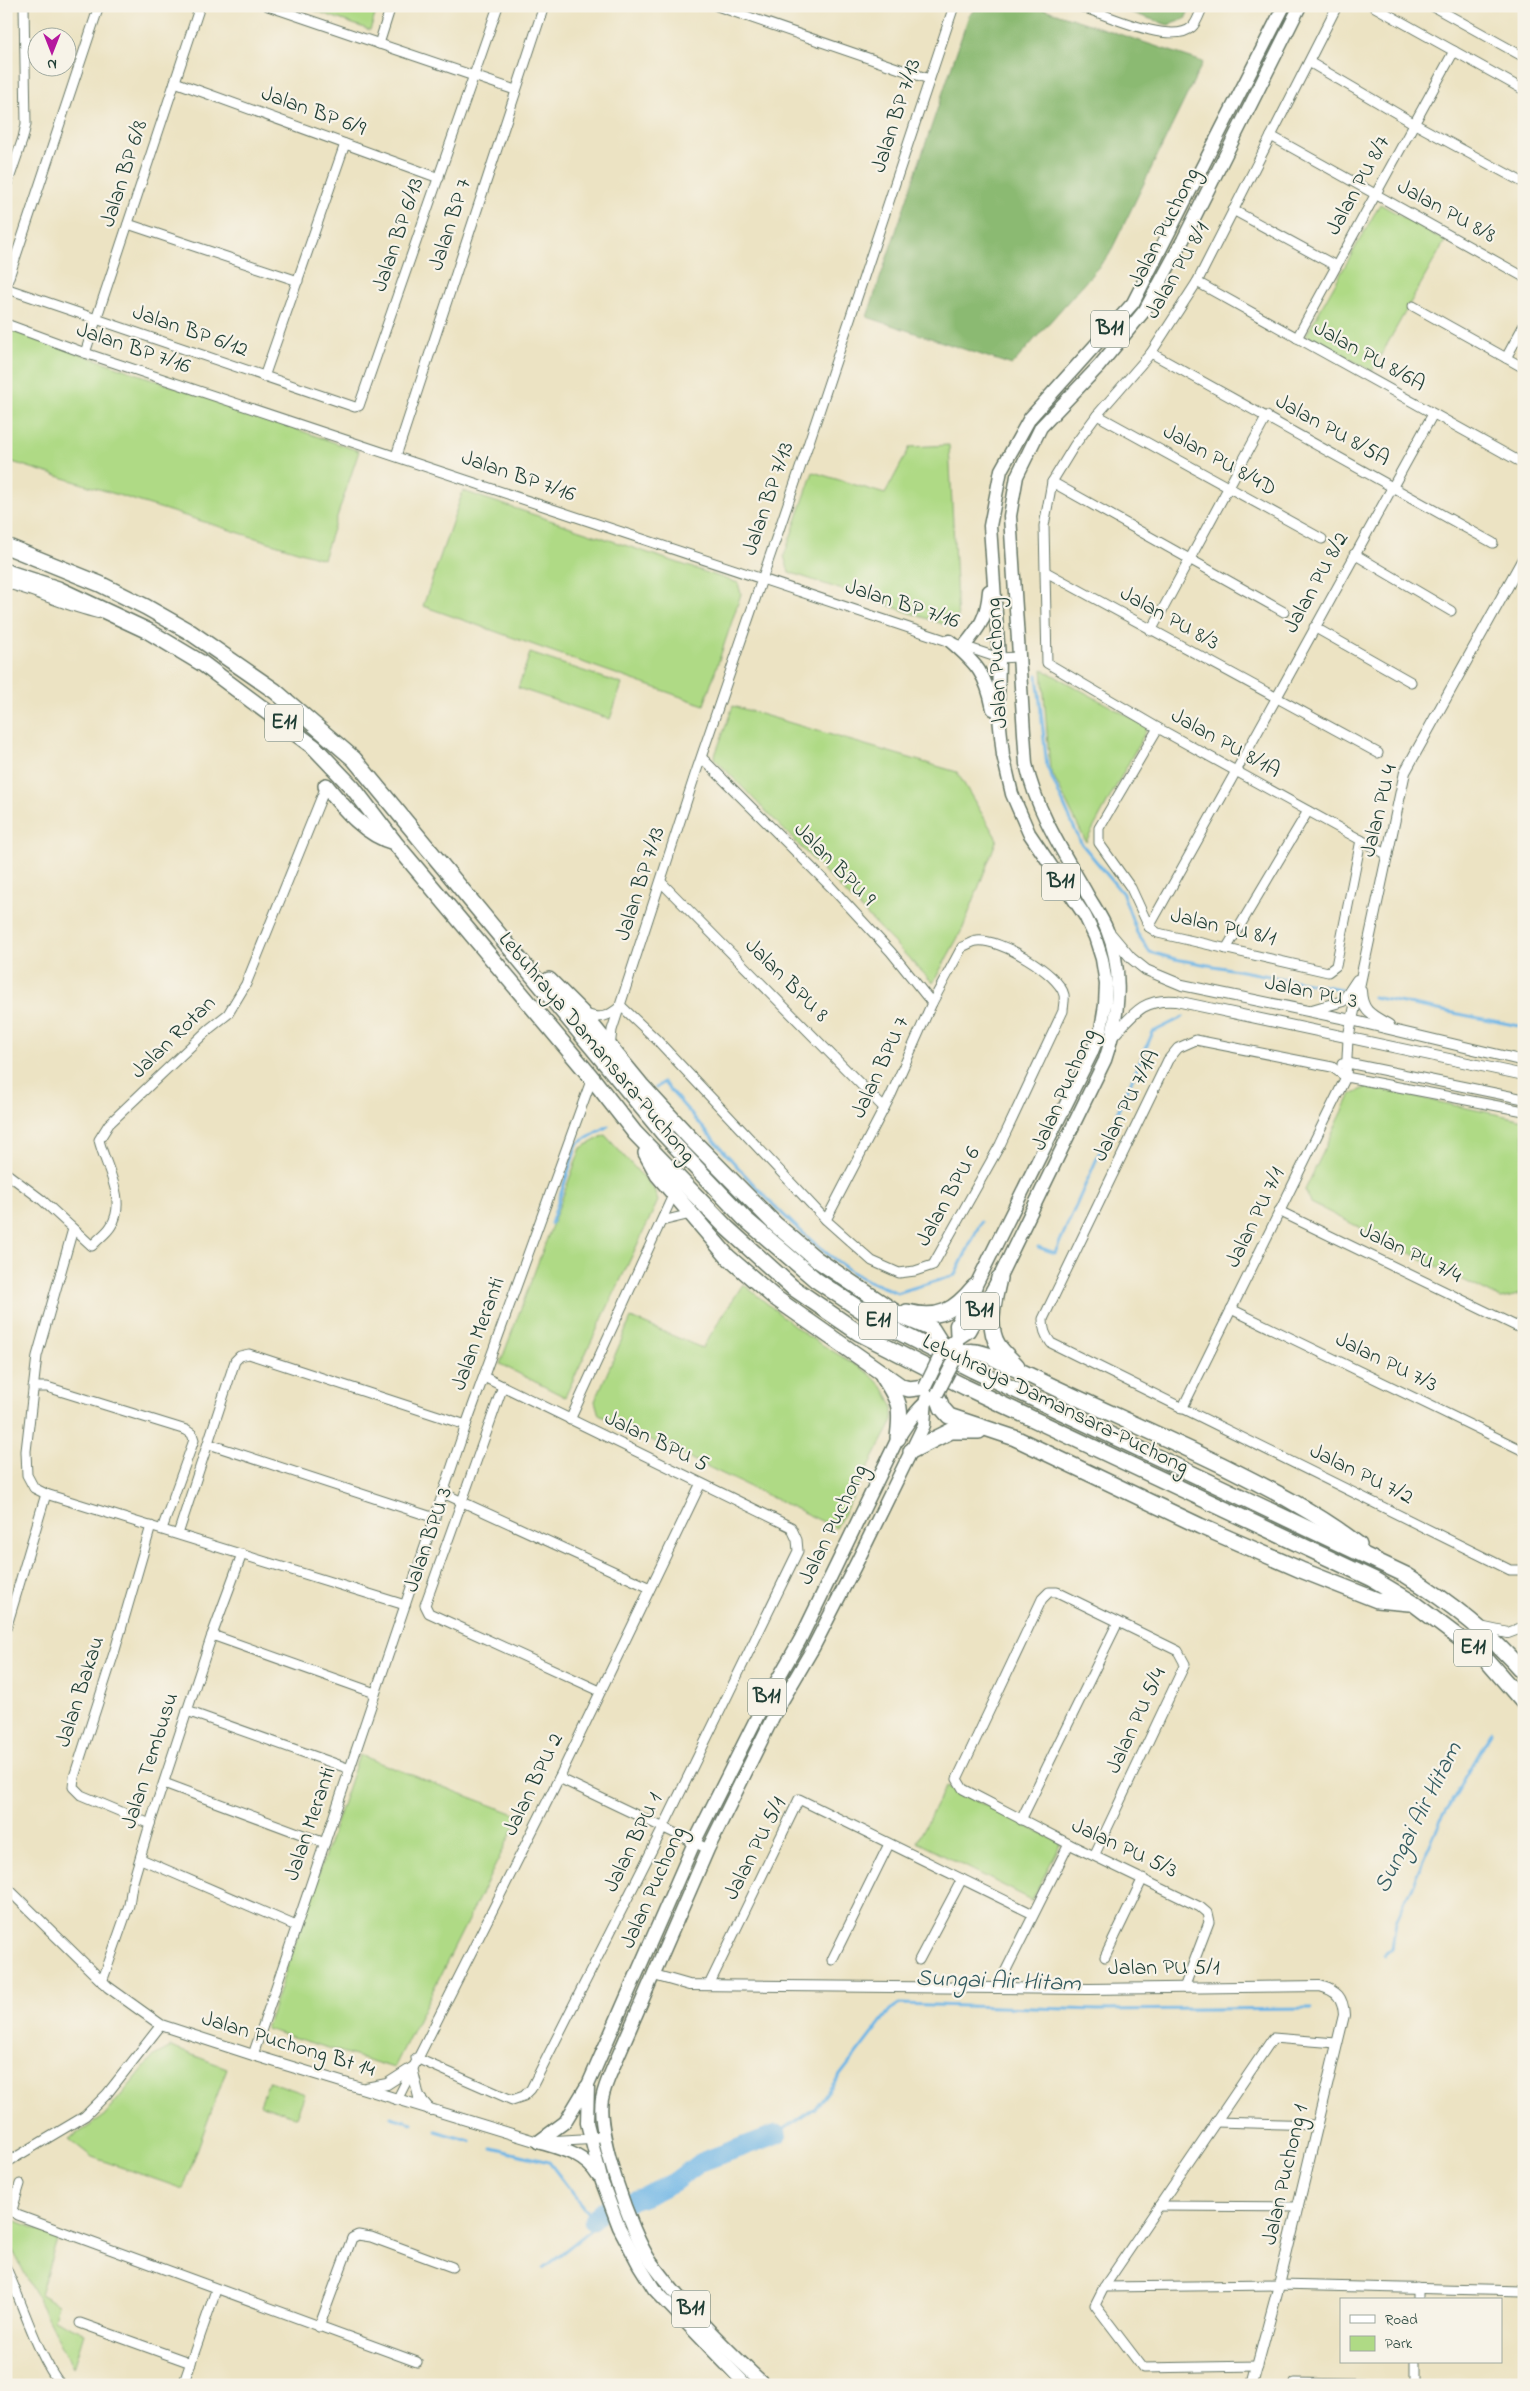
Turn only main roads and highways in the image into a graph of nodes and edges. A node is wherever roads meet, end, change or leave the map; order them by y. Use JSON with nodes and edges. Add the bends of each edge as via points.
{"nodes":[{"id":1,"x":1284,"y":6,"type":"edge"},
{"id":2,"x":1301,"y":9,"type":"edge"},
{"id":3,"x":6,"y":546,"type":"edge"},
{"id":4,"x":992,"y":552,"type":"junction"},
{"id":5,"x":6,"y":572,"type":"edge"},
{"id":6,"x":950,"y":641,"type":"road end"},
{"id":7,"x":964,"y":646,"type":"road end"},
{"id":8,"x":1003,"y":755,"type":"junction"},
{"id":9,"x":326,"y":786,"type":"road end"},
{"id":10,"x":395,"y":843,"type":"junction"},
{"id":11,"x":491,"y":922,"type":"junction"},
{"id":12,"x":635,"y":1133,"type":"junction"},
{"id":13,"x":999,"y":1278,"type":"junction"},
{"id":14,"x":974,"y":1287,"type":"junction"},
{"id":15,"x":882,"y":1303,"type":"junction"},
{"id":16,"x":953,"y":1348,"type":"junction"},
{"id":17,"x":879,"y":1371,"type":"junction"},
{"id":18,"x":1022,"y":1373,"type":"junction"},
{"id":19,"x":929,"y":1394,"type":"junction"},
{"id":20,"x":898,"y":1438,"type":"junction"},
{"id":21,"x":1015,"y":1438,"type":"junction"},
{"id":22,"x":911,"y":1452,"type":"junction"},
{"id":23,"x":1382,"y":1563,"type":"junction"},
{"id":24,"x":1413,"y":1603,"type":"junction"},
{"id":25,"x":1524,"y":1673,"type":"edge"},
{"id":26,"x":1524,"y":1703,"type":"edge"},
{"id":27,"x":588,"y":2085,"type":"junction"},
{"id":28,"x":604,"y":2185,"type":"junction"},
{"id":29,"x":746,"y":2385,"type":"edge"},
{"id":30,"x":765,"y":2385,"type":"edge"}],
"edges":[{"from":1,"to":4,"type":"main road","name":"Jalan Puchong","number":"B11","via":[[1133,303],[1030,418],[1001,470],[990,526]]},
{"from":2,"to":13,"type":"main road","name":"Jalan Puchong","number":"B11","via":[[1145,310],[1099,366],[1041,427],[1017,476],[1010,516],[1022,730],[1031,786],[1058,844],[1108,930],[1118,986],[1114,1035],[1105,1060]]},
{"from":3,"to":11,"type":"highway","name":"Lebuhraya Damansara–Puchong","number":"E11","via":[[100,584],[146,607],[190,632],[276,691],[354,759]]},
{"from":4,"to":7,"type":"main road","via":[[988,605],[981,626]]},
{"from":4,"to":8,"type":"main road","name":"Jalan Puchong","number":"B11"},
{"from":5,"to":10,"type":"highway","name":"Lebuhraya Damansara–Puchong","number":"E11","via":[[58,589],[116,616],[203,664],[314,747],[353,788]]},
{"from":6,"to":8,"type":"main road","via":[[976,663],[990,693]]},
{"from":8,"to":14,"type":"main road","name":"Jalan Puchong","number":"B11","via":[[1012,794],[1029,833],[1085,916],[1095,937],[1106,984],[1105,1006],[1101,1029]]},
{"from":9,"to":10,"type":"highway","via":[[367,829]]},
{"from":10,"to":12,"type":"highway","name":"Lebuhraya Damansara–Puchong","number":"E11"},
{"from":11,"to":15,"type":"highway","via":[[581,1012],[690,1138],[775,1224],[816,1258]]},
{"from":11,"to":23,"type":"highway","name":"Lebuhraya Damansara–Puchong","number":"E11","via":[[663,1134],[745,1219],[816,1280],[880,1322],[972,1370]]},
{"from":12,"to":17,"type":"highway","via":[[658,1174],[728,1257],[774,1297]]},
{"from":12,"to":24,"type":"highway","name":"Lebuhraya Damansara–Puchong","number":"E11","via":[[727,1228],[792,1287],[859,1333],[965,1387],[1373,1580]]},
{"from":13,"to":16,"type":"main road","name":"Jalan Puchong","number":"B11","via":[[968,1331]]},
{"from":13,"to":18,"type":"highway","via":[[992,1308],[992,1327],[997,1344]]},
{"from":14,"to":15,"type":"highway","via":[[960,1304],[930,1316]]},
{"from":14,"to":16,"type":"main road","name":"Jalan Puchong","number":"B11","via":[[956,1325]]},
{"from":15,"to":16,"type":"highway","via":[[901,1316],[932,1329]]},
{"from":16,"to":18,"type":"highway","via":[[976,1351]]},
{"from":16,"to":19,"type":"main road","name":"Jalan Puchong","number":"B11","bridge":true},
{"from":17,"to":19,"type":"highway","via":[[902,1386]]},
{"from":17,"to":20,"type":"highway","via":[[898,1400],[901,1414]]},
{"from":18,"to":23,"type":"highway","via":[[1293,1500],[1336,1527]]},
{"from":19,"to":20,"type":"main road","name":"Jalan Puchong","number":"B11"},
{"from":19,"to":21,"type":"highway","via":[[949,1416]]},
{"from":19,"to":22,"type":"main road","name":"Jalan Puchong","number":"B11","via":[[924,1425]]},
{"from":20,"to":27,"type":"main road","name":"Jalan Puchong","number":"B11","via":[[800,1640],[763,1704],[694,1842]]},
{"from":21,"to":22,"type":"highway","via":[[971,1430],[951,1431]]},
{"from":21,"to":24,"type":"highway","via":[[1301,1570],[1377,1600]]},
{"from":22,"to":30,"type":"main road","name":"Jalan Puchong","number":"B11","via":[[708,1849],[602,2100],[604,2136],[632,2222],[650,2260],[713,2333]]},
{"from":23,"to":25,"type":"highway","name":"Lebuhraya Damansara–Puchong","number":"E11","via":[[1430,1590],[1477,1626]]},
{"from":24,"to":26,"type":"highway","name":"Lebuhraya Damansara–Puchong","number":"E11","via":[[1491,1663]]},
{"from":27,"to":28,"type":"main road","name":"Jalan Puchong","number":"B11","via":[[586,2112],[590,2139]]},
{"from":27,"to":28,"type":"main road","via":[[565,2122],[538,2142],[582,2157],[594,2168]]},
{"from":28,"to":29,"type":"main road","name":"Jalan Puchong","number":"B11","via":[[619,2227],[654,2288]]}]}
